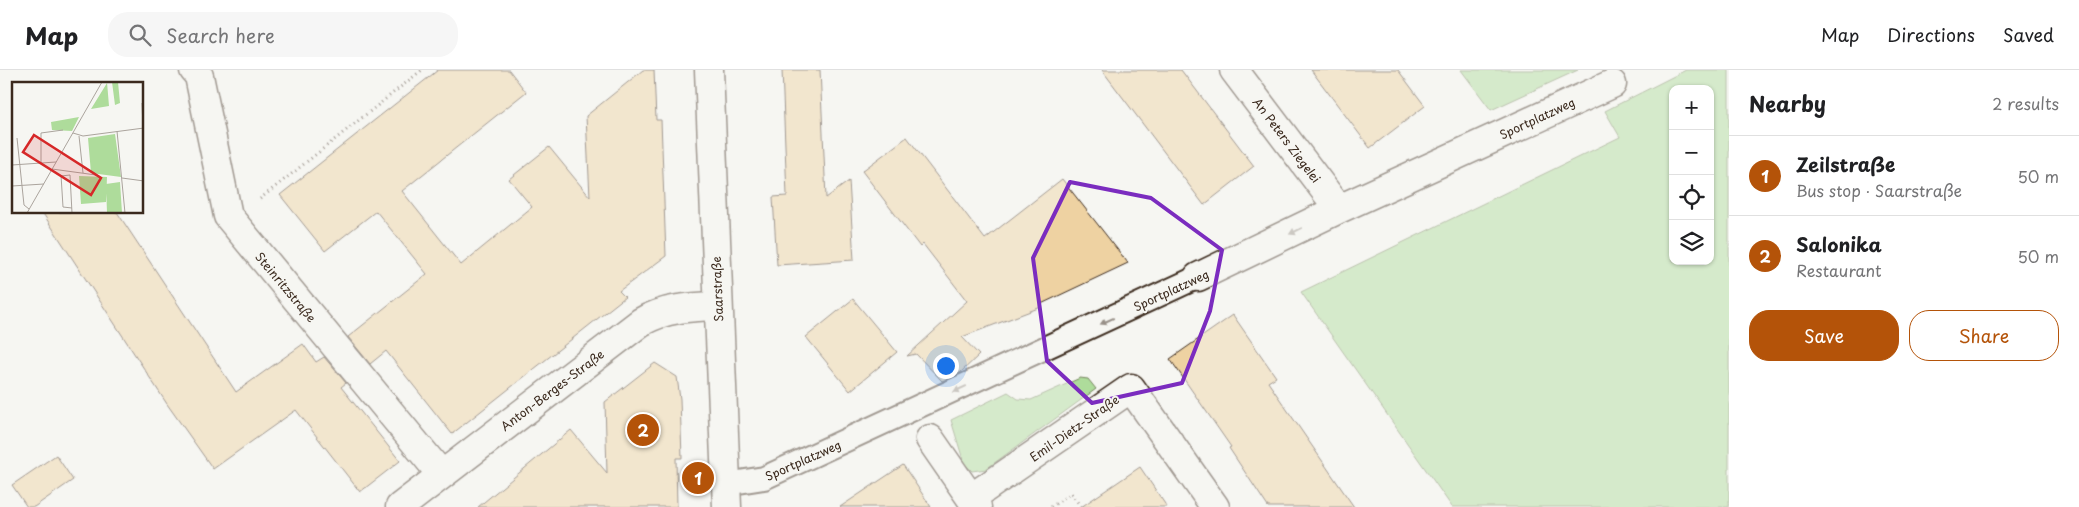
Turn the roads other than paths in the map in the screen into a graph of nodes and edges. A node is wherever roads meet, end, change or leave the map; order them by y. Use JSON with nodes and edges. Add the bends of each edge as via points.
{"nodes":[{"id":1,"x":194,"y":70,"type":"edge"},
{"id":2,"x":709,"y":70,"type":"edge"},
{"id":3,"x":1234,"y":70,"type":"edge"},
{"id":4,"x":1612,"y":84,"type":"dead end"},
{"id":5,"x":1340,"y":209,"type":"junction"},
{"id":6,"x":1198,"y":277,"type":"joint"},
{"id":7,"x":718,"y":306,"type":"junction"},
{"id":8,"x":930,"y":438,"type":"dead end"},
{"id":9,"x":441,"y":474,"type":"junction"},
{"id":10,"x":726,"y":496,"type":"edge"},
{"id":11,"x":974,"y":503,"type":"edge"},
{"id":12,"x":400,"y":507,"type":"edge"},
{"id":13,"x":1215,"y":507,"type":"edge"}],
"edges":[{"from":1,"to":9,"type":"street","name":"Steinritzstraße","via":[[198,76],[228,216]]},
{"from":2,"to":7,"type":"street","name":"Saarstraße"},
{"from":3,"to":5,"type":"street","name":"An Peters Ziegelei"},
{"from":4,"to":5,"type":"street","name":"Sportplatzweg"},
{"from":5,"to":6,"type":"street","name":"Sportplatzweg","one_way":true},
{"from":6,"to":10,"type":"lane","name":"Sportplatzweg","one_way":true},
{"from":7,"to":9,"type":"street","name":"Anton-Berges-Straße","via":[[677,308],[651,316]]},
{"from":7,"to":10,"type":"street","name":"Saarstraße"},
{"from":8,"to":11,"type":"street"},
{"from":9,"to":12,"type":"street","name":"Anton-Berges-Straße"},
{"from":11,"to":13,"type":"street","name":"Emil-Dietz-Straße","via":[[1131,388]]}]}
